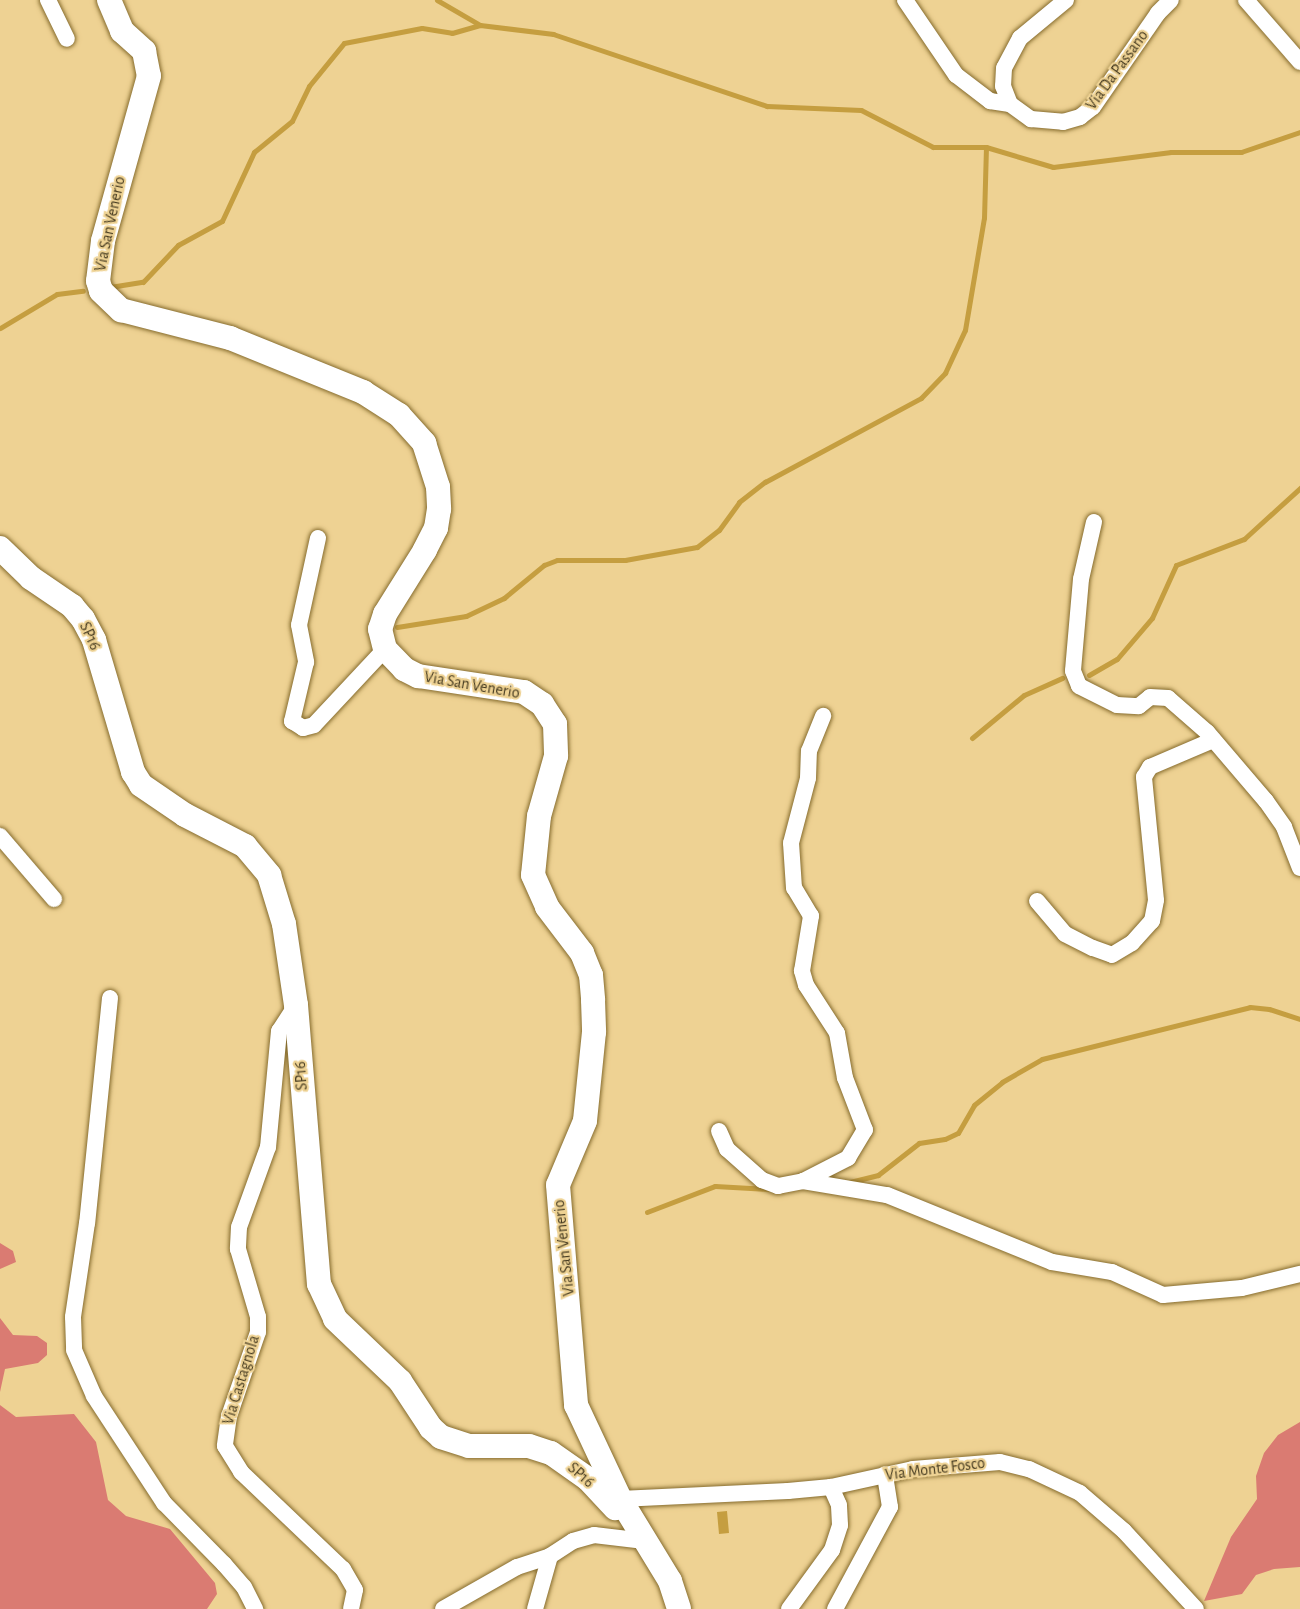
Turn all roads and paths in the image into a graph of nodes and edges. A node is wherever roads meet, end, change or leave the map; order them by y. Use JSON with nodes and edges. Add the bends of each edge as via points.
{"nodes":[{"id":1,"x":48,"y":0,"type":"edge"},
{"id":2,"x":109,"y":0,"type":"edge"},
{"id":3,"x":905,"y":0,"type":"edge"},
{"id":4,"x":1066,"y":0,"type":"edge"},
{"id":5,"x":1171,"y":0,"type":"edge"},
{"id":6,"x":1246,"y":0,"type":"edge"},
{"id":7,"x":67,"y":39,"type":"dead end"},
{"id":8,"x":1300,"y":62,"type":"edge"},
{"id":9,"x":1010,"y":104,"type":"junction"},
{"id":10,"x":1094,"y":522,"type":"dead end"},
{"id":11,"x":318,"y":538,"type":"dead end"},
{"id":12,"x":0,"y":548,"type":"edge"},
{"id":13,"x":386,"y":650,"type":"junction"},
{"id":14,"x":823,"y":716,"type":"dead end"},
{"id":15,"x":1213,"y":740,"type":"junction"},
{"id":16,"x":0,"y":836,"type":"edge"},
{"id":17,"x":1300,"y":868,"type":"edge"},
{"id":18,"x":54,"y":899,"type":"dead end"},
{"id":19,"x":1037,"y":901,"type":"dead end"},
{"id":20,"x":110,"y":998,"type":"dead end"},
{"id":21,"x":296,"y":1005,"type":"junction"},
{"id":22,"x":719,"y":1131,"type":"dead end"},
{"id":23,"x":803,"y":1181,"type":"junction"},
{"id":24,"x":1300,"y":1274,"type":"edge"},
{"id":25,"x":885,"y":1474,"type":"junction"},
{"id":26,"x":831,"y":1487,"type":"junction"},
{"id":27,"x":620,"y":1499,"type":"junction"},
{"id":28,"x":645,"y":1541,"type":"junction"},
{"id":29,"x":550,"y":1556,"type":"junction"},
{"id":30,"x":255,"y":1609,"type":"edge"},
{"id":31,"x":351,"y":1609,"type":"edge"},
{"id":32,"x":443,"y":1609,"type":"edge"},
{"id":33,"x":535,"y":1609,"type":"edge"},
{"id":34,"x":679,"y":1609,"type":"edge"},
{"id":35,"x":789,"y":1609,"type":"edge"},
{"id":36,"x":835,"y":1609,"type":"edge"},
{"id":37,"x":1196,"y":1609,"type":"edge"}],
"edges":[{"from":1,"to":7,"type":"street"},
{"from":2,"to":13,"type":"street","name":"Via San Venerio","via":[[122,31],[144,51],[149,76],[105,231],[98,281],[101,291],[113,306],[133,315],[230,338],[363,392],[399,415],[414,430],[432,464],[440,509],[425,550],[385,614],[380,629]]},
{"from":3,"to":9,"type":"street","name":"Via Da Passano","via":[[956,75],[990,101]]},
{"from":4,"to":9,"type":"street","via":[[1030,27],[1014,47],[1004,68],[1003,86]]},
{"from":5,"to":9,"type":"street","name":"Via Da Passano","via":[[1094,107],[1080,117],[1050,123],[1020,114]]},
{"from":6,"to":8,"type":"street"},
{"from":10,"to":15,"type":"street","via":[[1081,579],[1073,671],[1080,686],[1117,705],[1139,706],[1150,697],[1168,698]]},
{"from":11,"to":13,"type":"street","via":[[299,626],[306,663],[292,721],[303,728],[314,725]]},
{"from":12,"to":21,"type":"street","name":"SP16","number":"SP16","via":[[30,578],[72,606],[83,619],[94,640],[133,772],[141,785],[185,815],[245,846],[262,863],[278,897]]},
{"from":13,"to":27,"type":"street","name":"Via San Venerio","via":[[404,669],[418,676],[524,692],[542,704],[555,724],[556,756],[539,816],[533,875],[547,908],[582,953],[591,975],[594,1032],[585,1121],[558,1185],[559,1218],[568,1278],[576,1405]]},
{"from":14,"to":23,"type":"street","via":[[809,751],[808,778],[791,843],[794,888],[811,916],[802,971],[806,985],[837,1033],[845,1078],[865,1130],[848,1158]]},
{"from":15,"to":17,"type":"street","via":[[1284,827]]},
{"from":15,"to":19,"type":"street","via":[[1156,764],[1144,777],[1156,900],[1152,921],[1132,943],[1112,955],[1094,948],[1065,934]]},
{"from":16,"to":18,"type":"street"},
{"from":20,"to":30,"type":"street","via":[[87,1223],[74,1306],[74,1350],[94,1396],[144,1475],[164,1503],[244,1587]]},
{"from":21,"to":28,"type":"street","name":"SP16","number":"SP16","via":[[319,1284],[335,1319],[400,1381],[441,1437],[469,1446],[529,1446],[551,1453],[588,1479]]},
{"from":21,"to":31,"type":"street","name":"Via Castagnola","via":[[279,1031],[268,1147],[239,1227],[238,1249],[258,1317],[258,1332],[229,1416],[225,1446],[242,1472],[343,1569],[355,1590]]},
{"from":22,"to":23,"type":"street","via":[[727,1149],[762,1180],[778,1186]]},
{"from":23,"to":24,"type":"street","via":[[887,1196],[1052,1262],[1112,1272],[1163,1295],[1242,1288]]},
{"from":25,"to":26,"type":"street","name":"Via Monte Fosco"},
{"from":25,"to":36,"type":"street","via":[[890,1507]]},
{"from":25,"to":37,"type":"street","name":"Via Monte Fosco","via":[[1000,1462],[1056,1480],[1104,1512]]},
{"from":26,"to":27,"type":"street","name":"Via Monte Fosco"},
{"from":26,"to":35,"type":"street","via":[[839,1505],[840,1525],[832,1550]]},
{"from":27,"to":28,"type":"street","name":"Via San Venerio"},
{"from":28,"to":29,"type":"street","via":[[594,1535],[573,1540]]},
{"from":28,"to":34,"type":"street","name":"Via San Venerio","via":[[670,1581]]},
{"from":29,"to":32,"type":"street","via":[[517,1567]]},
{"from":29,"to":33,"type":"street"}]}
